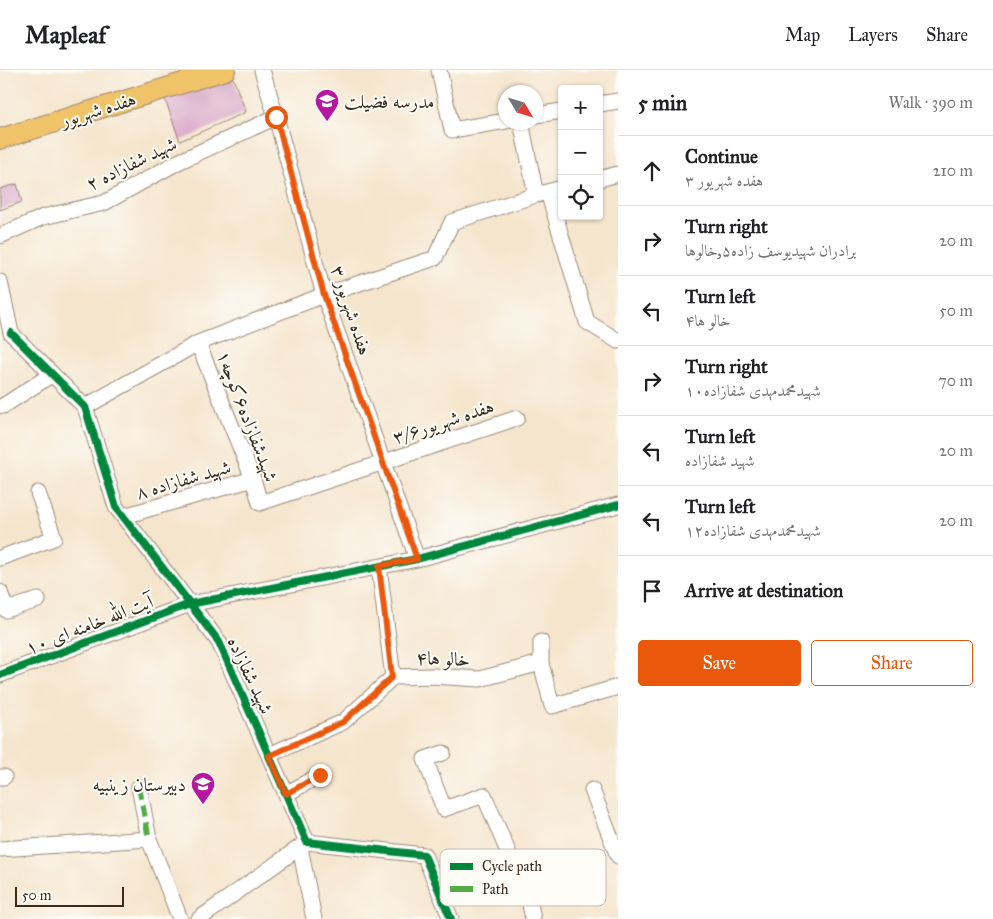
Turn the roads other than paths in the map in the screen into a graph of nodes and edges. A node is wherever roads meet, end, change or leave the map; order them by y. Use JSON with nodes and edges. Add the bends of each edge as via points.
{"nodes":[{"id":1,"x":225,"y":70,"type":"edge"},
{"id":2,"x":262,"y":70,"type":"edge"},
{"id":3,"x":438,"y":70,"type":"edge"},
{"id":4,"x":618,"y":100,"type":"edge"},
{"id":5,"x":603,"y":103,"type":"edge"},
{"id":6,"x":558,"y":112,"type":"edge"},
{"id":7,"x":543,"y":114,"type":"edge"},
{"id":8,"x":276,"y":117,"type":"junction"},
{"id":9,"x":498,"y":122,"type":"edge"},
{"id":10,"x":524,"y":130,"type":"edge"},
{"id":11,"x":0,"y":139,"type":"edge"},
{"id":12,"x":618,"y":174,"type":"edge"},
{"id":13,"x":603,"y":178,"type":"edge"},
{"id":14,"x":548,"y":191,"type":"edge"},
{"id":15,"x":0,"y":236,"type":"edge"},
{"id":16,"x":0,"y":282,"type":"edge"},
{"id":17,"x":324,"y":295,"type":"junction"},
{"id":18,"x":6,"y":333,"type":"edge"},
{"id":19,"x":618,"y":341,"type":"edge"},
{"id":20,"x":198,"y":343,"type":"junction"},
{"id":21,"x":51,"y":375,"type":"junction"},
{"id":22,"x":4,"y":406,"type":"dead end"},
{"id":23,"x":85,"y":407,"type":"junction"},
{"id":24,"x":517,"y":418,"type":"dead end"},
{"id":25,"x":382,"y":462,"type":"junction"},
{"id":26,"x":253,"y":479,"type":"junction"},
{"id":27,"x":38,"y":493,"type":"dead end"},
{"id":28,"x":260,"y":504,"type":"joint"},
{"id":29,"x":618,"y":505,"type":"edge"},
{"id":30,"x":124,"y":516,"type":"junction"},
{"id":31,"x":0,"y":558,"type":"edge"},
{"id":32,"x":417,"y":559,"type":"junction"},
{"id":33,"x":379,"y":566,"type":"junction"},
{"id":34,"x":0,"y":592,"type":"edge"},
{"id":35,"x":38,"y":600,"type":"dead end"},
{"id":36,"x":190,"y":604,"type":"junction"},
{"id":37,"x":541,"y":642,"type":"dead end"},
{"id":38,"x":541,"y":663,"type":"junction"},
{"id":39,"x":0,"y":675,"type":"edge"},
{"id":40,"x":392,"y":677,"type":"junction"},
{"id":41,"x":618,"y":688,"type":"edge"},
{"id":42,"x":443,"y":753,"type":"dead end"},
{"id":43,"x":269,"y":756,"type":"junction"},
{"id":44,"x":320,"y":775,"type":"dead end"},
{"id":45,"x":139,"y":787,"type":"dead end"},
{"id":46,"x":592,"y":790,"type":"dead end"},
{"id":47,"x":286,"y":794,"type":"junction"},
{"id":48,"x":149,"y":840,"type":"junction"},
{"id":49,"x":304,"y":844,"type":"junction"},
{"id":50,"x":0,"y":849,"type":"edge"},
{"id":51,"x":507,"y":849,"type":"edge"},
{"id":52,"x":618,"y":856,"type":"edge"},
{"id":53,"x":440,"y":894,"type":"edge"},
{"id":54,"x":445,"y":906,"type":"edge"},
{"id":55,"x":530,"y":906,"type":"edge"},
{"id":56,"x":180,"y":919,"type":"edge"},
{"id":57,"x":199,"y":919,"type":"edge"},
{"id":58,"x":314,"y":919,"type":"edge"},
{"id":59,"x":450,"y":919,"type":"edge"},
{"id":60,"x":533,"y":919,"type":"edge"}],
"edges":[{"from":1,"to":11,"type":"main road","name":"هفده شهریور"},
{"from":2,"to":8,"type":"street","name":"هفده شهریور ۳"},
{"from":3,"to":9,"type":"street","via":[[452,130]]},
{"from":4,"to":5,"type":"street"},
{"from":6,"to":7,"type":"street"},
{"from":8,"to":15,"type":"street","name":"شهید شفازاده ۲","via":[[178,162],[104,203],[43,217]]},
{"from":8,"to":17,"type":"street","name":"هفده شهریور ۳"},
{"from":10,"to":14,"type":"street"},
{"from":12,"to":13,"type":"street"},
{"from":14,"to":17,"type":"street","via":[[452,222],[435,258]]},
{"from":14,"to":19,"type":"street","via":[[587,322]]},
{"from":16,"to":18,"type":"street"},
{"from":17,"to":20,"type":"street"},
{"from":17,"to":25,"type":"street","name":"هفده شهریور ۳"},
{"from":18,"to":21,"type":"street","name":"شهید شفازاده"},
{"from":20,"to":23,"type":"street"},
{"from":20,"to":26,"type":"street","name":"شهیدشفازاده۶کوچه۱"},
{"from":21,"to":22,"type":"street"},
{"from":21,"to":23,"type":"street","name":"شهید شفازاده"},
{"from":23,"to":30,"type":"street","name":"شهید شفازاده","via":[[116,507]]},
{"from":24,"to":25,"type":"street","name":"هفده شهریور۳/۶"},
{"from":25,"to":28,"type":"street","name":"هفده شهریور۳/۶"},
{"from":25,"to":32,"type":"street","name":"هفده شهریور ۳"},
{"from":26,"to":28,"type":"street","name":"شهیدشفازاده۶کوچه۱"},
{"from":26,"to":30,"type":"street","name":"شهید شفازاده ۸"},
{"from":27,"to":31,"type":"street","via":[[54,538]]},
{"from":29,"to":32,"type":"street","name":"آیت الله خامنه ای ۱۰"},
{"from":30,"to":36,"type":"street","name":"شهید شفازاده"},
{"from":32,"to":33,"type":"street","name":"آیت الله خامنه ای ۱۰"},
{"from":33,"to":36,"type":"street","name":"آیت الله خامنه ای ۱۰"},
{"from":33,"to":40,"type":"street","name":"خالو ها۴"},
{"from":34,"to":35,"type":"street","via":[[6,610]]},
{"from":36,"to":39,"type":"street","name":"آیت الله خامنه ای ۱۰"},
{"from":36,"to":43,"type":"street","name":"شهید شفازاده","via":[[219,642]]},
{"from":37,"to":38,"type":"street"},
{"from":38,"to":40,"type":"street","name":"خالو ها۴","via":[[480,679]]},
{"from":38,"to":41,"type":"street","via":[[552,706]]},
{"from":40,"to":43,"type":"street","via":[[343,722]]},
{"from":42,"to":51,"type":"street","via":[[425,758],[444,809],[484,795]]},
{"from":43,"to":47,"type":"street","name":"شهید شفازاده"},
{"from":44,"to":47,"type":"street"},
{"from":45,"to":48,"type":"street"},
{"from":46,"to":52,"type":"street"},
{"from":47,"to":49,"type":"street","name":"شهید شفازاده"},
{"from":48,"to":50,"type":"street"},
{"from":48,"to":56,"type":"street"},
{"from":49,"to":53,"type":"street","via":[[424,855]]},
{"from":49,"to":57,"type":"street"},
{"from":49,"to":58,"type":"street","name":"شهید شفازاده"},
{"from":54,"to":59,"type":"street"},
{"from":55,"to":60,"type":"street"}]}
